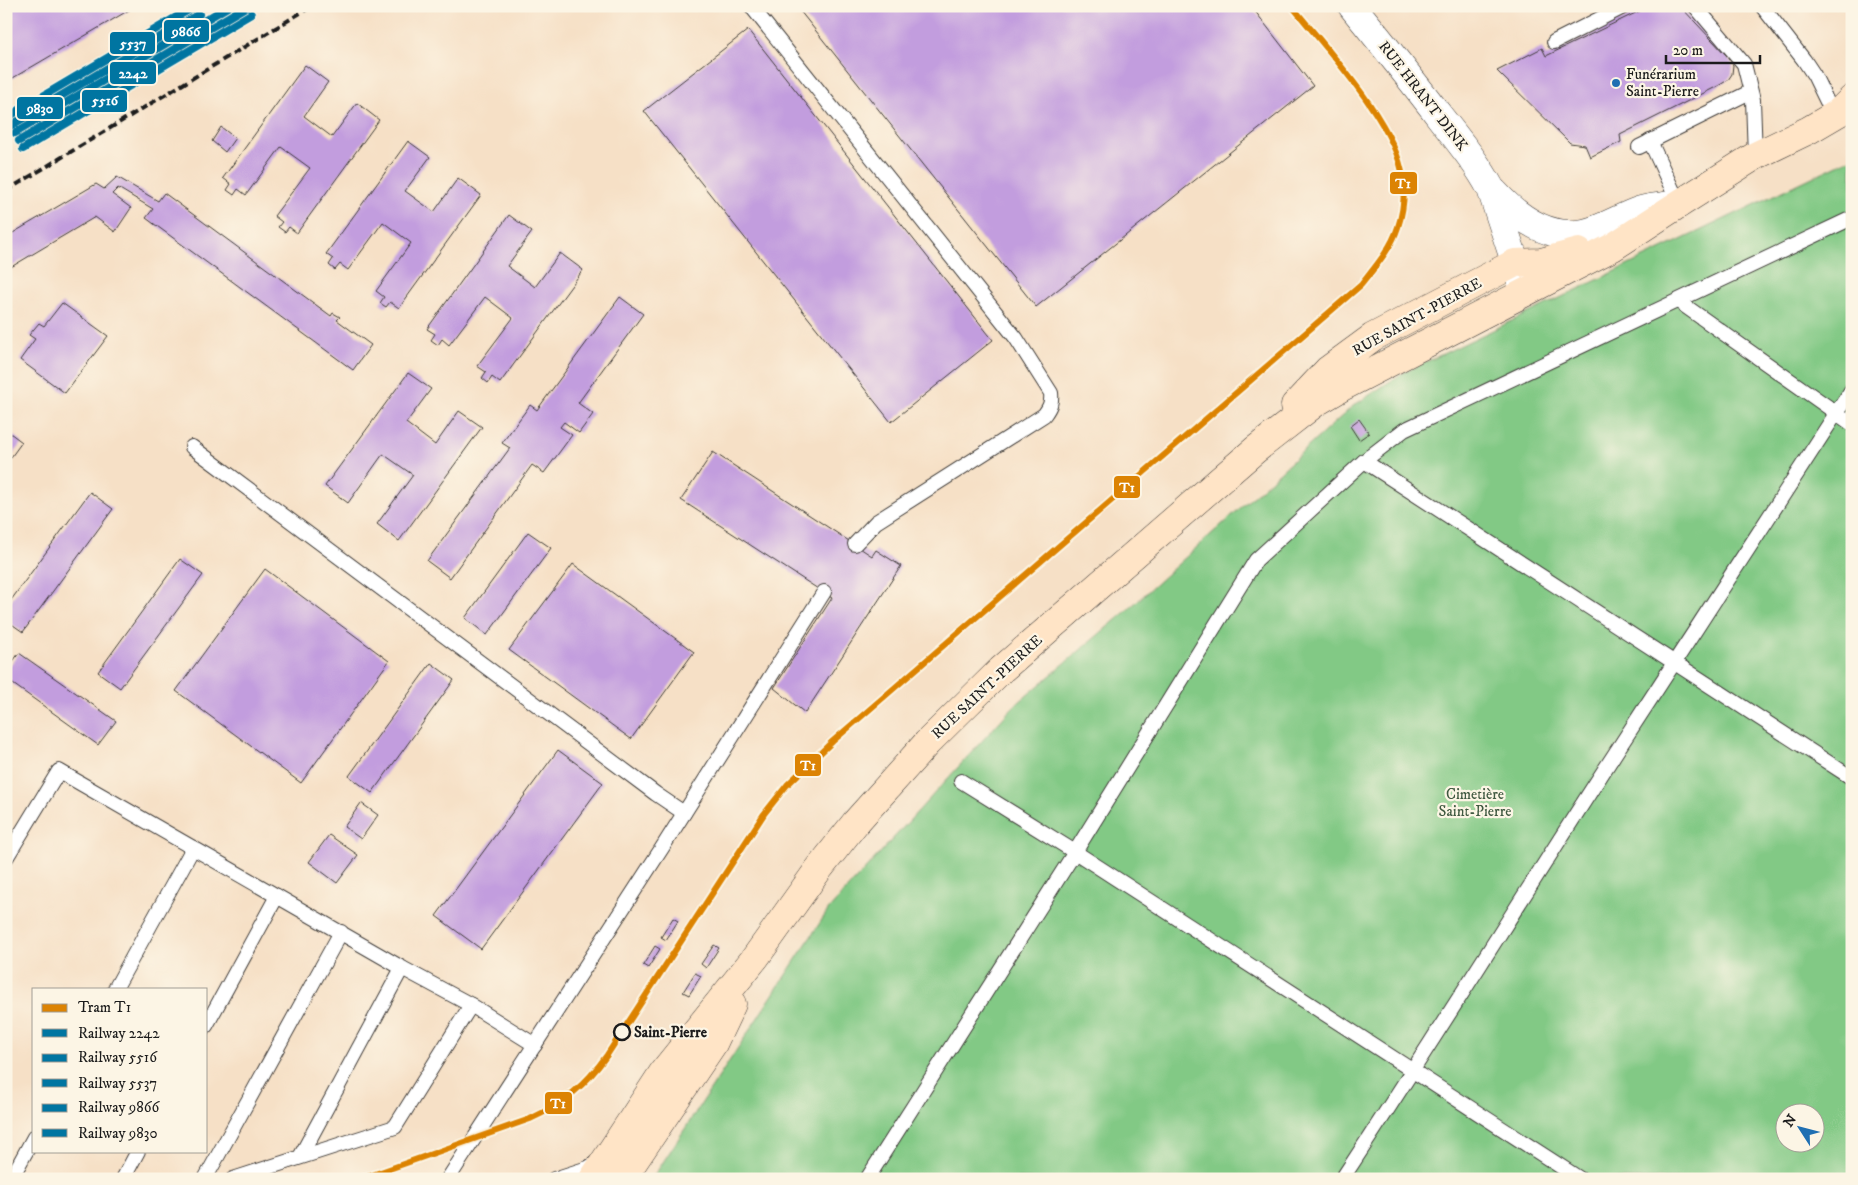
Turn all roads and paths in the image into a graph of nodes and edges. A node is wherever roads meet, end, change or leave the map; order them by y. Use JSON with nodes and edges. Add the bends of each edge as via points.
{"nodes":[{"id":1,"x":751,"y":6,"type":"edge"},
{"id":2,"x":1352,"y":6,"type":"edge"},
{"id":3,"x":1624,"y":6,"type":"edge"},
{"id":4,"x":1695,"y":6,"type":"edge"},
{"id":5,"x":1762,"y":6,"type":"edge"},
{"id":6,"x":1554,"y":42,"type":"dead end"},
{"id":7,"x":1750,"y":92,"type":"junction"},
{"id":8,"x":1844,"y":110,"type":"edge"},
{"id":9,"x":1756,"y":156,"type":"junction"},
{"id":10,"x":1491,"y":189,"type":"junction"},
{"id":11,"x":1679,"y":204,"type":"junction"},
{"id":12,"x":1852,"y":218,"type":"edge"},
{"id":13,"x":1613,"y":247,"type":"junction"},
{"id":14,"x":1515,"y":263,"type":"junction"},
{"id":15,"x":1525,"y":292,"type":"junction"},
{"id":16,"x":1678,"y":301,"type":"junction"},
{"id":17,"x":1852,"y":389,"type":"edge"},
{"id":18,"x":1836,"y":413,"type":"junction"},
{"id":19,"x":1852,"y":424,"type":"edge"},
{"id":20,"x":192,"y":447,"type":"dead end"},
{"id":21,"x":1255,"y":450,"type":"junction"},
{"id":22,"x":1364,"y":461,"type":"junction"},
{"id":23,"x":855,"y":544,"type":"dead end"},
{"id":24,"x":824,"y":592,"type":"dead end"},
{"id":25,"x":1674,"y":663,"type":"junction"},
{"id":26,"x":1852,"y":778,"type":"edge"},
{"id":27,"x":961,"y":780,"type":"dead end"},
{"id":28,"x":684,"y":813,"type":"junction"},
{"id":29,"x":193,"y":848,"type":"junction"},
{"id":30,"x":1075,"y":852,"type":"junction"},
{"id":31,"x":6,"y":858,"type":"edge"},
{"id":32,"x":277,"y":896,"type":"junction"},
{"id":33,"x":341,"y":932,"type":"junction"},
{"id":34,"x":755,"y":958,"type":"junction"},
{"id":35,"x":402,"y":968,"type":"junction"},
{"id":36,"x":116,"y":988,"type":"edge"},
{"id":37,"x":471,"y":1005,"type":"junction"},
{"id":38,"x":208,"y":1022,"type":"edge"},
{"id":39,"x":535,"y":1045,"type":"junction"},
{"id":40,"x":1413,"y":1072,"type":"junction"},
{"id":41,"x":32,"y":1141,"type":"edge"},
{"id":42,"x":612,"y":1150,"type":"junction"},
{"id":43,"x":137,"y":1152,"type":"edge"},
{"id":44,"x":300,"y":1157,"type":"junction"},
{"id":45,"x":11,"y":1179,"type":"edge"},
{"id":46,"x":122,"y":1179,"type":"edge"},
{"id":47,"x":205,"y":1179,"type":"edge"},
{"id":48,"x":233,"y":1179,"type":"edge"},
{"id":49,"x":448,"y":1179,"type":"edge"},
{"id":50,"x":554,"y":1179,"type":"edge"},
{"id":51,"x":593,"y":1179,"type":"edge"},
{"id":52,"x":622,"y":1179,"type":"edge"},
{"id":53,"x":867,"y":1179,"type":"edge"},
{"id":54,"x":1342,"y":1179,"type":"edge"},
{"id":55,"x":1580,"y":1179,"type":"edge"}],
"edges":[{"from":1,"to":23,"type":"lane","via":[[1016,338],[1051,393],[1052,400],[1044,415],[876,522]]},
{"from":2,"to":10,"type":"street","name":"RUE HRANT DINK","via":[[1465,149]]},
{"from":3,"to":6,"type":"lane"},
{"from":4,"to":7,"type":"lane","via":[[1744,64]]},
{"from":5,"to":8,"type":"lane"},
{"from":7,"to":9,"type":"lane"},
{"from":7,"to":11,"type":"lane","via":[[1644,144]]},
{"from":8,"to":9,"type":"main road","name":"RUE SAINT-PIERRE"},
{"from":9,"to":11,"type":"main road","name":"RUE SAINT-PIERRE"},
{"from":10,"to":11,"type":"street","name":"RUE HRANT DINK","via":[[1522,218],[1547,231],[1563,234],[1584,233],[1641,210]]},
{"from":10,"to":14,"type":"street","name":"RUE HRANT DINK"},
{"from":11,"to":13,"type":"main road","name":"RUE SAINT-PIERRE"},
{"from":12,"to":16,"type":"lane"},
{"from":13,"to":14,"type":"main road","name":"RUE SAINT-PIERRE","via":[[1590,249],[1541,262]]},
{"from":13,"to":15,"type":"main road","name":"RUE SAINT-PIERRE"},
{"from":14,"to":15,"type":"street","name":"RUE HRANT DINK"},
{"from":14,"to":21,"type":"main road","name":"RUE SAINT-PIERRE","via":[[1374,337],[1347,355],[1311,387]]},
{"from":15,"to":21,"type":"main road","name":"RUE SAINT-PIERRE","via":[[1344,386],[1316,403]]},
{"from":16,"to":18,"type":"lane"},
{"from":16,"to":22,"type":"lane","via":[[1404,430]]},
{"from":17,"to":18,"type":"lane"},
{"from":18,"to":19,"type":"lane"},
{"from":18,"to":25,"type":"lane"},
{"from":20,"to":28,"type":"lane"},
{"from":21,"to":34,"type":"main road","name":"RUE SAINT-PIERRE","via":[[1001,670],[934,736],[856,822]]},
{"from":22,"to":25,"type":"lane"},
{"from":22,"to":30,"type":"lane","via":[[1256,560]]},
{"from":24,"to":28,"type":"lane"},
{"from":25,"to":26,"type":"lane"},
{"from":25,"to":40,"type":"lane"},
{"from":27,"to":30,"type":"lane"},
{"from":28,"to":39,"type":"lane"},
{"from":29,"to":31,"type":"lane","via":[[59,771]]},
{"from":29,"to":32,"type":"lane"},
{"from":29,"to":36,"type":"lane"},
{"from":30,"to":40,"type":"lane"},
{"from":30,"to":53,"type":"lane"},
{"from":32,"to":33,"type":"lane"},
{"from":32,"to":38,"type":"lane"},
{"from":33,"to":35,"type":"lane"},
{"from":33,"to":47,"type":"lane"},
{"from":34,"to":42,"type":"main road","name":"RUE SAINT-PIERRE","via":[[664,1071]]},
{"from":34,"to":52,"type":"main road","name":"RUE SAINT-PIERRE","via":[[713,1044]]},
{"from":35,"to":37,"type":"lane"},
{"from":35,"to":44,"type":"lane"},
{"from":37,"to":39,"type":"lane"},
{"from":37,"to":44,"type":"lane","via":[[395,1127]]},
{"from":39,"to":49,"type":"lane"},
{"from":40,"to":54,"type":"lane"},
{"from":40,"to":55,"type":"lane"},
{"from":41,"to":45,"type":"lane"},
{"from":42,"to":50,"type":"lane","via":[[588,1168]]},
{"from":42,"to":51,"type":"main road","name":"RUE SAINT-PIERRE"},
{"from":43,"to":46,"type":"lane"},
{"from":44,"to":48,"type":"lane"}]}
